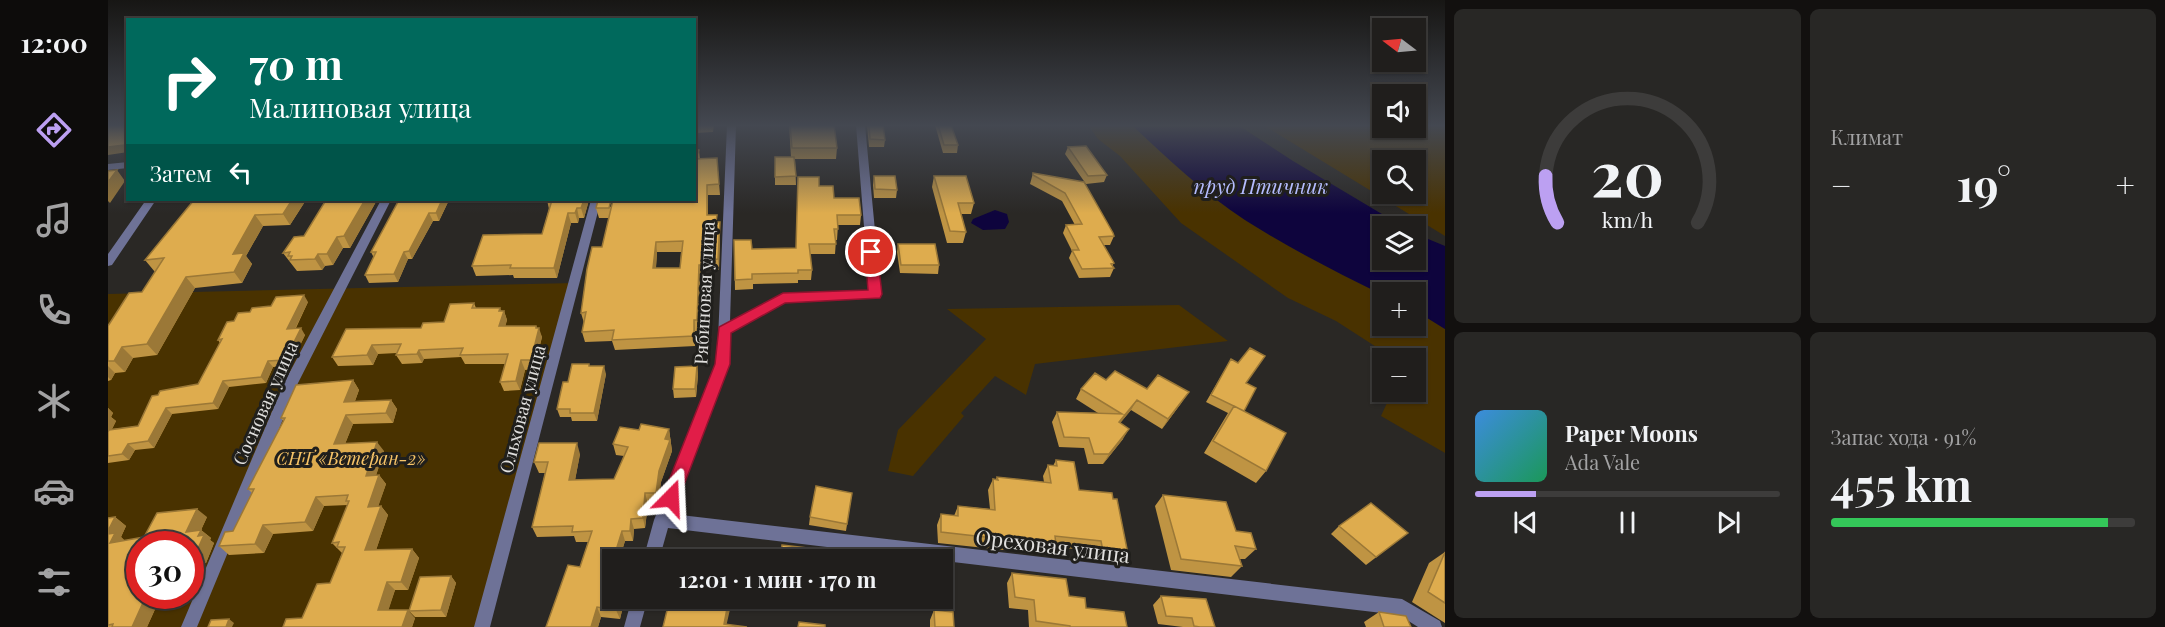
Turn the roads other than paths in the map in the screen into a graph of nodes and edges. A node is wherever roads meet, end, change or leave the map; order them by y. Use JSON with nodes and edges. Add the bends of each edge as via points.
{"nodes":[{"id":1,"x":730,"y":154,"type":"edge"},
{"id":2,"x":863,"y":154,"type":"edge"},
{"id":3,"x":126,"y":165,"type":"edge"},
{"id":4,"x":108,"y":167,"type":"edge"},
{"id":5,"x":150,"y":201,"type":"edge"},
{"id":6,"x":385,"y":201,"type":"edge"},
{"id":7,"x":596,"y":201,"type":"edge"},
{"id":8,"x":108,"y":262,"type":"edge"},
{"id":9,"x":724,"y":331,"type":"junction"},
{"id":10,"x":662,"y":520,"type":"junction"},
{"id":11,"x":654,"y":549,"type":"edge"},
{"id":12,"x":637,"y":609,"type":"edge"},
{"id":13,"x":189,"y":627,"type":"edge"},
{"id":14,"x":482,"y":627,"type":"edge"},
{"id":15,"x":632,"y":627,"type":"edge"},
{"id":16,"x":1434,"y":627,"type":"edge"}],
"edges":[{"from":1,"to":9,"type":"street","name":"Рябиновая улица"},
{"from":2,"to":9,"type":"street","via":[[875,294],[783,298]]},
{"from":3,"to":4,"type":"street"},
{"from":5,"to":8,"type":"street"},
{"from":6,"to":13,"type":"street","name":"Сосновая улица","via":[[291,383]]},
{"from":7,"to":14,"type":"street","name":"Ольховая улица"},
{"from":9,"to":10,"type":"street","name":"Рябиновая улица","via":[[723,364]]},
{"from":10,"to":11,"type":"street","name":"Рябиновая улица"},
{"from":10,"to":16,"type":"street","name":"Ореховая улица","via":[[1402,607]]},
{"from":12,"to":15,"type":"street"}]}
